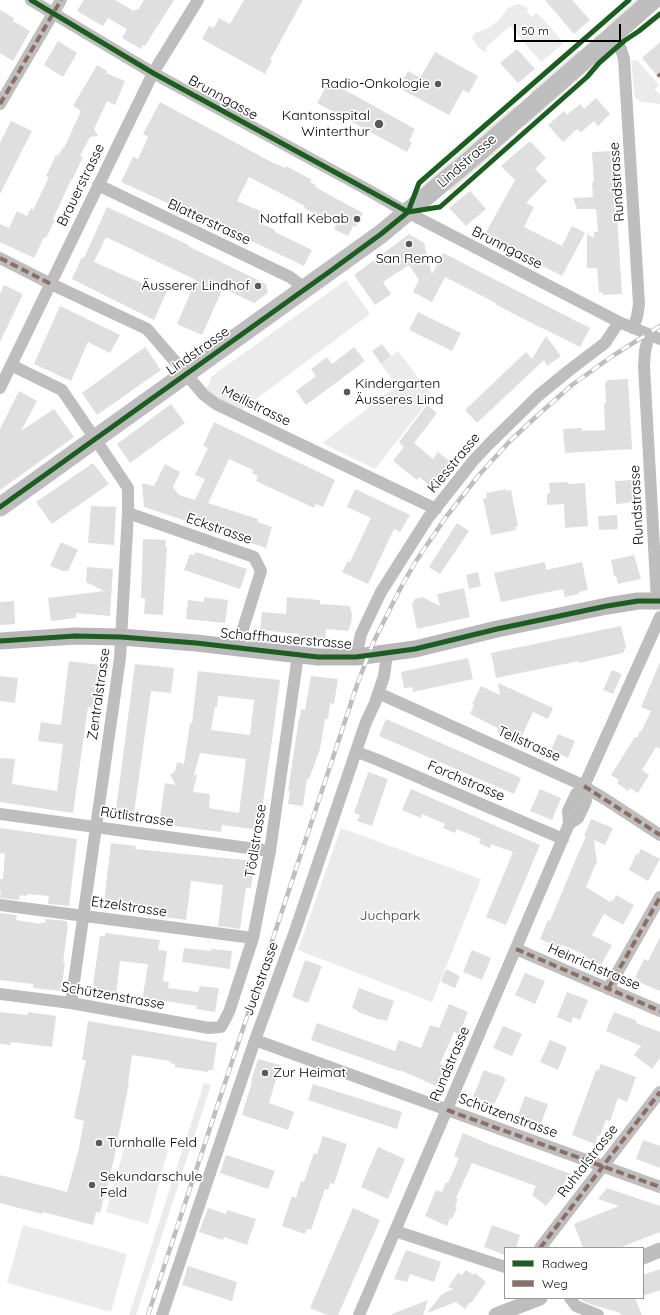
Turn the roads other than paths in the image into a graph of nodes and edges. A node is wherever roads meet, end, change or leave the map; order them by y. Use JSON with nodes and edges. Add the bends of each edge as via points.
{"nodes":[{"id":1,"x":31,"y":0,"type":"edge"},
{"id":2,"x":61,"y":0,"type":"edge"},
{"id":3,"x":198,"y":0,"type":"edge"},
{"id":4,"x":653,"y":0,"type":"edge"},
{"id":5,"x":53,"y":13,"type":"junction"},
{"id":6,"x":611,"y":36,"type":"junction"},
{"id":7,"x":153,"y":73,"type":"junction"},
{"id":8,"x":0,"y":104,"type":"edge"},
{"id":9,"x":98,"y":185,"type":"junction"},
{"id":10,"x":408,"y":212,"type":"junction"},
{"id":11,"x":0,"y":258,"type":"edge"},
{"id":12,"x":50,"y":284,"type":"junction"},
{"id":13,"x":306,"y":289,"type":"junction"},
{"id":14,"x":619,"y":322,"type":"junction"},
{"id":15,"x":633,"y":328,"type":"junction"},
{"id":16,"x":655,"y":337,"type":"edge"},
{"id":17,"x":11,"y":365,"type":"junction"},
{"id":18,"x":186,"y":374,"type":"junction"},
{"id":19,"x":0,"y":388,"type":"edge"},
{"id":20,"x":96,"y":439,"type":"junction"},
{"id":21,"x":0,"y":507,"type":"edge"},
{"id":22,"x":436,"y":509,"type":"junction"},
{"id":23,"x":128,"y":513,"type":"junction"},
{"id":24,"x":659,"y":607,"type":"edge"},
{"id":25,"x":121,"y":637,"type":"junction"},
{"id":26,"x":0,"y":641,"type":"edge"},
{"id":27,"x":237,"y":648,"type":"junction"},
{"id":28,"x":387,"y":654,"type":"junction"},
{"id":29,"x":298,"y":655,"type":"junction"},
{"id":30,"x":356,"y":658,"type":"junction"},
{"id":31,"x":378,"y":693,"type":"junction"},
{"id":32,"x":356,"y":752,"type":"junction"},
{"id":33,"x":584,"y":786,"type":"junction"},
{"id":34,"x":0,"y":814,"type":"edge"},
{"id":35,"x":95,"y":826,"type":"junction"},
{"id":36,"x":660,"y":835,"type":"edge"},
{"id":37,"x":563,"y":839,"type":"junction"},
{"id":38,"x":270,"y":851,"type":"junction"},
{"id":39,"x":660,"y":897,"type":"edge"},
{"id":40,"x":0,"y":905,"type":"edge"},
{"id":41,"x":83,"y":916,"type":"junction"},
{"id":42,"x":253,"y":938,"type":"junction"},
{"id":43,"x":516,"y":949,"type":"junction"},
{"id":44,"x":608,"y":989,"type":"junction"},
{"id":45,"x":0,"y":994,"type":"edge"},
{"id":46,"x":71,"y":1003,"type":"junction"},
{"id":47,"x":660,"y":1011,"type":"edge"},
{"id":48,"x":221,"y":1027,"type":"joint"},
{"id":49,"x":255,"y":1040,"type":"junction"},
{"id":50,"x":660,"y":1092,"type":"edge"},
{"id":51,"x":447,"y":1110,"type":"junction"},
{"id":52,"x":603,"y":1166,"type":"junction"},
{"id":53,"x":660,"y":1187,"type":"edge"},
{"id":54,"x":395,"y":1231,"type":"junction"},
{"id":55,"x":541,"y":1247,"type":"edge"},
{"id":56,"x":660,"y":1250,"type":"edge"},
{"id":57,"x":644,"y":1257,"type":"edge"},
{"id":58,"x":504,"y":1267,"type":"edge"},
{"id":59,"x":537,"y":1299,"type":"edge"},
{"id":60,"x":571,"y":1299,"type":"edge"},
{"id":61,"x":162,"y":1315,"type":"edge"},
{"id":62,"x":359,"y":1315,"type":"edge"},
{"id":63,"x":496,"y":1315,"type":"edge"},
{"id":64,"x":598,"y":1315,"type":"edge"}],
"edges":[{"from":1,"to":5,"type":"street","name":"Brunngasse"},
{"from":2,"to":5,"type":"street"},
{"from":3,"to":7,"type":"street","name":"Brauerstrasse"},
{"from":4,"to":6,"type":"main road","name":"Lindstrasse"},
{"from":5,"to":7,"type":"street","name":"Brunngasse"},
{"from":5,"to":8,"type":"street"},
{"from":6,"to":10,"type":"main road","name":"Lindstrasse"},
{"from":6,"to":15,"type":"street","name":"Rundstrasse","via":[[621,49],[624,59],[639,304]]},
{"from":7,"to":9,"type":"street","name":"Brauerstrasse"},
{"from":7,"to":10,"type":"street","name":"Brunngasse"},
{"from":9,"to":12,"type":"street","name":"Brauerstrasse"},
{"from":9,"to":13,"type":"street","name":"Blatterstrasse","via":[[290,277]]},
{"from":10,"to":13,"type":"main road","name":"Lindstrasse"},
{"from":10,"to":14,"type":"street","name":"Brunngasse"},
{"from":11,"to":12,"type":"street","name":"Meilistrasse"},
{"from":12,"to":17,"type":"street","name":"Brauerstrasse"},
{"from":12,"to":18,"type":"street","name":"Meilistrasse","via":[[147,329]]},
{"from":13,"to":18,"type":"main road","name":"Lindstrasse"},
{"from":14,"to":15,"type":"street","name":"Brunngasse"},
{"from":14,"to":22,"type":"street","name":"Kiesstrasse","via":[[605,344],[539,395],[494,439],[473,461]]},
{"from":15,"to":16,"type":"street","name":"Brunngasse"},
{"from":16,"to":24,"type":"street","name":"Rundstrasse","via":[[645,351],[644,366]]},
{"from":17,"to":19,"type":"street","name":"Brauerstrasse"},
{"from":17,"to":20,"type":"street","name":"Zentralstrasse","via":[[62,390]]},
{"from":18,"to":20,"type":"main road","name":"Lindstrasse"},
{"from":18,"to":22,"type":"street","name":"Meilistrasse","via":[[204,395],[216,404]]},
{"from":20,"to":21,"type":"main road","name":"Lindstrasse"},
{"from":20,"to":23,"type":"street","name":"Zentralstrasse","via":[[128,488]]},
{"from":22,"to":30,"type":"street","name":"Kiesstrasse","via":[[380,592],[361,634]]},
{"from":23,"to":25,"type":"street","name":"Zentralstrasse"},
{"from":23,"to":27,"type":"street","name":"Eckstrasse","via":[[254,557],[260,571]]},
{"from":24,"to":28,"type":"main road","name":"Schaffhauserstrasse","via":[[633,602],[607,606]]},
{"from":24,"to":33,"type":"street","name":"Rundstrasse"},
{"from":25,"to":26,"type":"main road","name":"Schaffhauserstrasse","via":[[75,636]]},
{"from":25,"to":27,"type":"main road","name":"Schaffhauserstrasse"},
{"from":25,"to":35,"type":"street","name":"Zentralstrasse"},
{"from":27,"to":29,"type":"main road","name":"Schaffhauserstrasse"},
{"from":28,"to":30,"type":"main road","name":"Schaffhauserstrasse"},
{"from":28,"to":31,"type":"street","name":"Juchstrasse","via":[[384,676]]},
{"from":29,"to":30,"type":"main road","name":"Schaffhauserstrasse"},
{"from":29,"to":38,"type":"street","name":"Tödistrasse"},
{"from":31,"to":32,"type":"street","name":"Juchstrasse"},
{"from":31,"to":33,"type":"street","name":"Tellstrasse"},
{"from":32,"to":37,"type":"street","name":"Forchstrasse"},
{"from":32,"to":49,"type":"street","name":"Juchstrasse"},
{"from":33,"to":36,"type":"street","name":"Tellstrasse"},
{"from":33,"to":37,"type":"street","name":"Rundstrasse","via":[[586,801],[578,818],[569,824]]},
{"from":34,"to":35,"type":"street","name":"Rütlistrasse"},
{"from":35,"to":38,"type":"street","name":"Rütlistrasse"},
{"from":35,"to":41,"type":"street","name":"Zentralstrasse"},
{"from":37,"to":43,"type":"street","name":"Rundstrasse"},
{"from":38,"to":42,"type":"street","name":"Tödistrasse"},
{"from":39,"to":44,"type":"street"},
{"from":40,"to":41,"type":"street","name":"Etzelstrasse"},
{"from":41,"to":42,"type":"street","name":"Etzelstrasse"},
{"from":41,"to":46,"type":"street","name":"Zentralstrasse"},
{"from":42,"to":48,"type":"street","name":"Tödistrasse","via":[[229,1012]]},
{"from":43,"to":44,"type":"street","name":"Heinrichstrasse"},
{"from":43,"to":51,"type":"street","name":"Rundstrasse"},
{"from":44,"to":47,"type":"street","name":"Heinrichstrasse"},
{"from":45,"to":46,"type":"street","name":"Schützenstrasse"},
{"from":46,"to":48,"type":"street","name":"Schützenstrasse","via":[[209,1028]]},
{"from":49,"to":51,"type":"street","name":"Schützenstrasse"},
{"from":49,"to":61,"type":"street","name":"Juchstrasse"},
{"from":50,"to":52,"type":"street","name":"Ruhtalstrasse"},
{"from":51,"to":52,"type":"street","name":"Schützenstrasse"},
{"from":51,"to":54,"type":"street","name":"Rundstrasse"},
{"from":52,"to":53,"type":"street","name":"Schützenstrasse"},
{"from":52,"to":55,"type":"street","name":"Ruhtalstrasse"},
{"from":54,"to":58,"type":"street"},
{"from":54,"to":62,"type":"street","name":"Rundstrasse"},
{"from":56,"to":57,"type":"street"},
{"from":59,"to":63,"type":"street"},
{"from":60,"to":64,"type":"street","via":[[576,1306]]}]}
